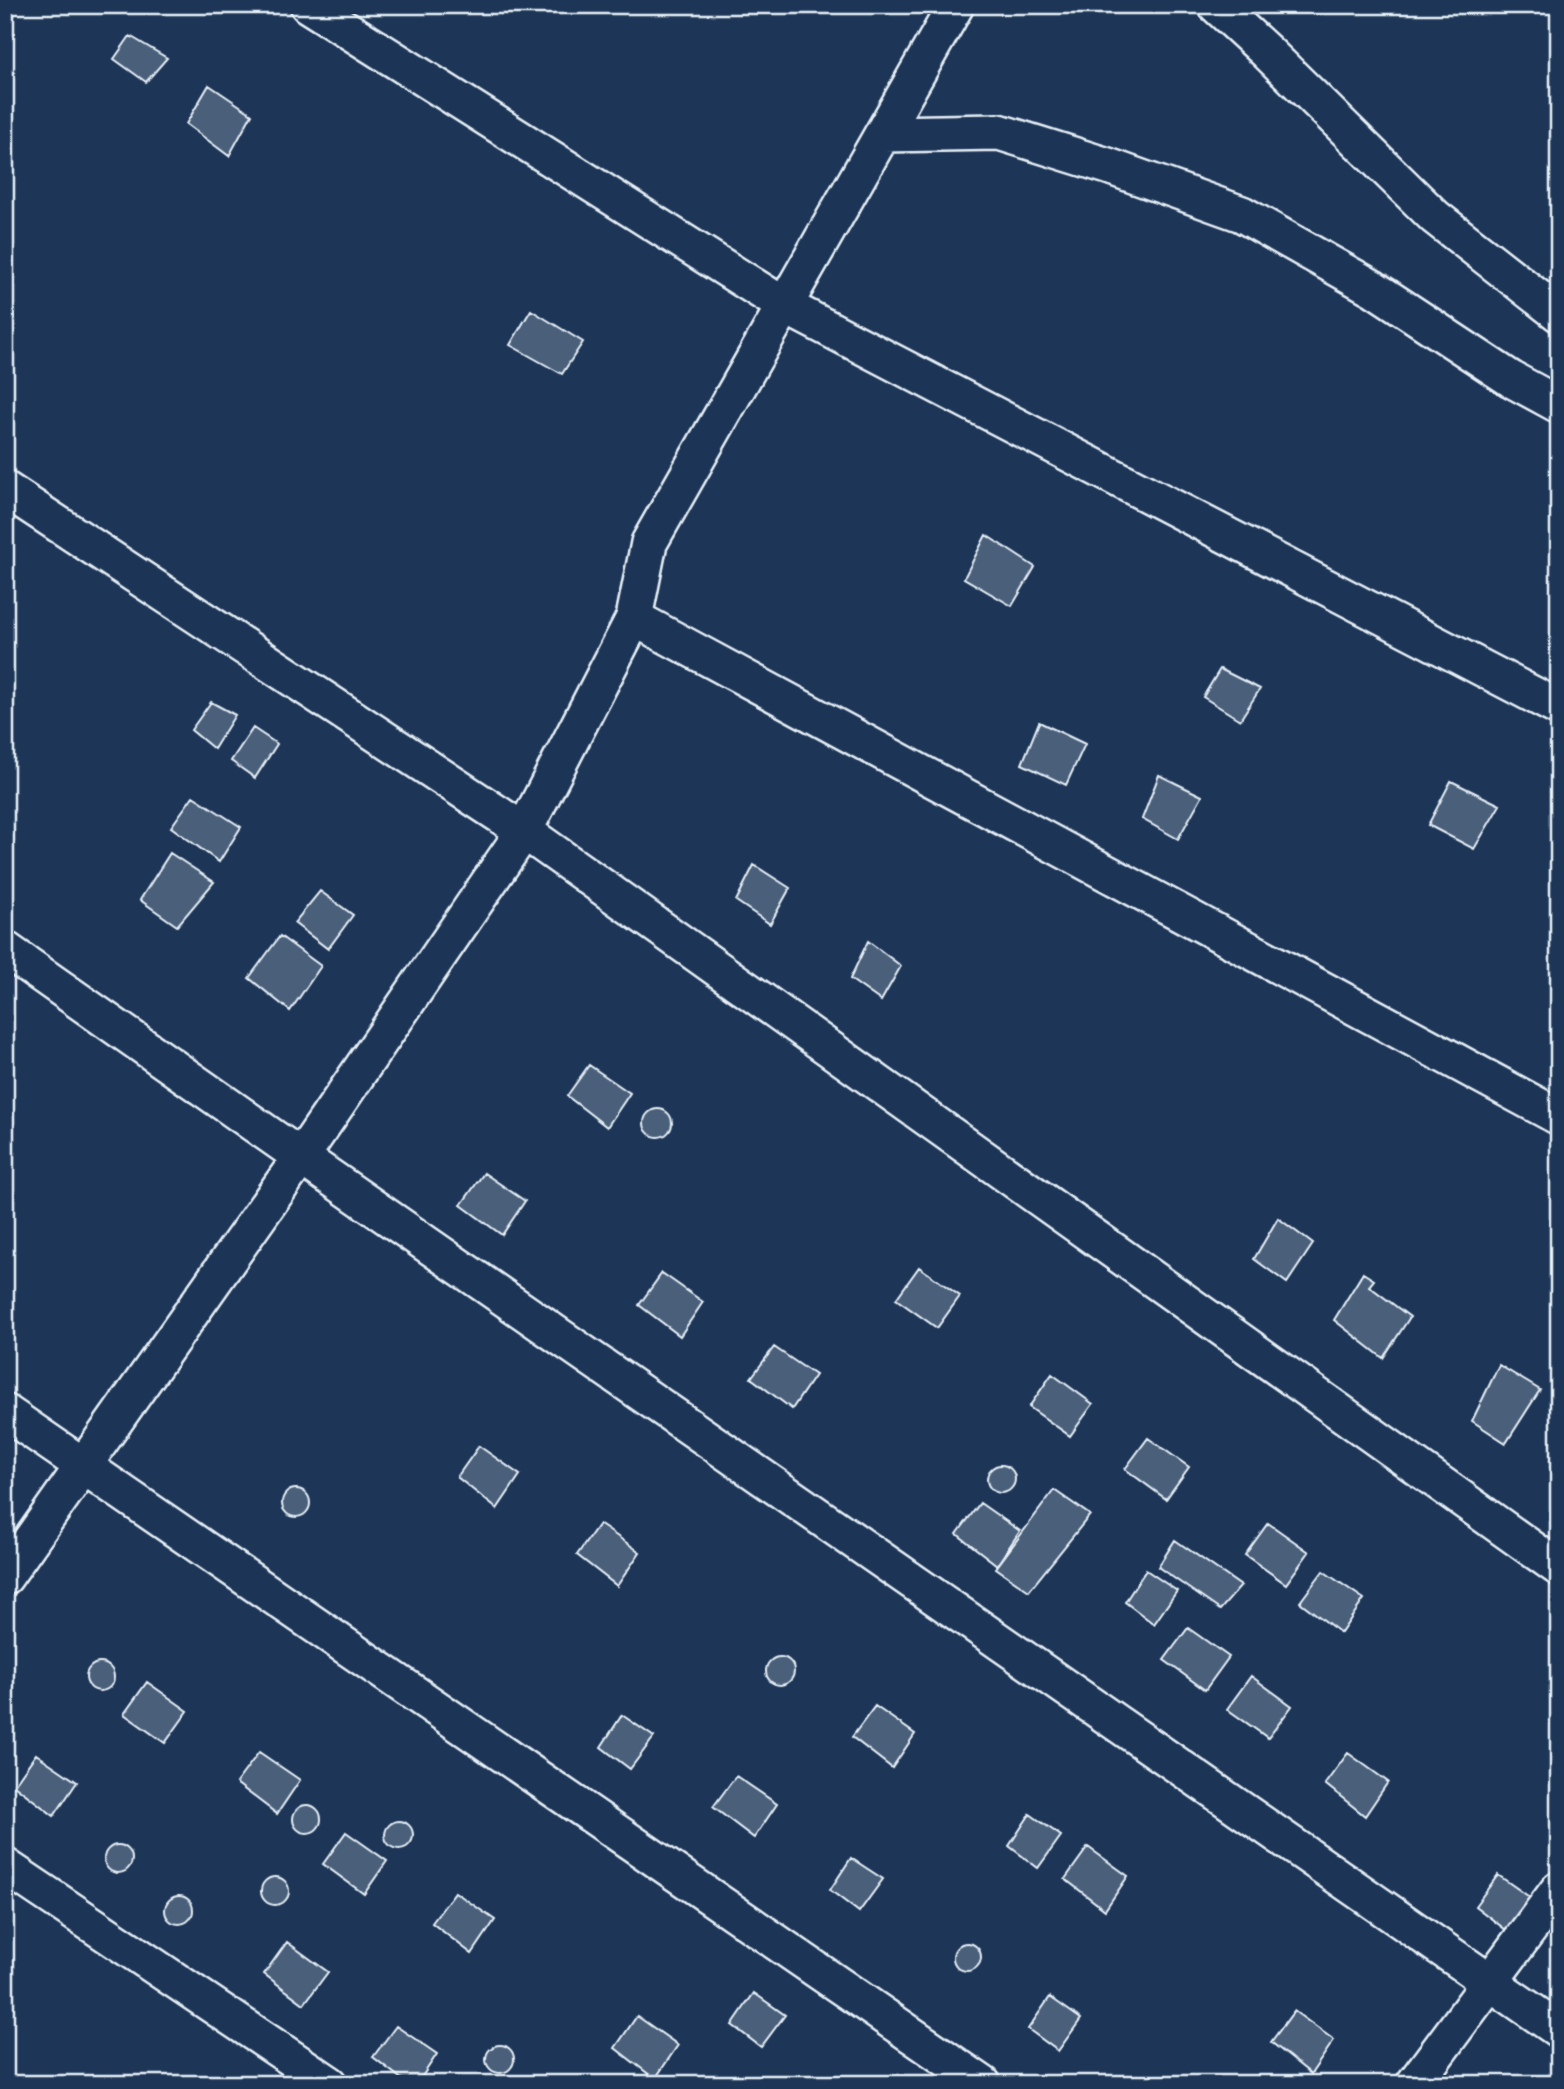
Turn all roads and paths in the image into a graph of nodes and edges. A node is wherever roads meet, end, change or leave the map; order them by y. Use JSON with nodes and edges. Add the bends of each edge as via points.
{"nodes":[{"id":1,"x":308,"y":5,"type":"edge"},
{"id":2,"x":956,"y":5,"type":"edge"},
{"id":3,"x":1216,"y":5,"type":"edge"},
{"id":4,"x":883,"y":134,"type":"junction"},
{"id":5,"x":785,"y":306,"type":"junction"},
{"id":6,"x":1559,"y":314,"type":"edge"},
{"id":7,"x":1559,"y":405,"type":"edge"},
{"id":8,"x":5,"y":489,"type":"edge"},
{"id":9,"x":634,"y":618,"type":"junction"},
{"id":10,"x":1559,"y":708,"type":"edge"},
{"id":11,"x":524,"y":831,"type":"junction"},
{"id":12,"x":5,"y":949,"type":"edge"},
{"id":13,"x":1559,"y":1117,"type":"edge"},
{"id":14,"x":301,"y":1157,"type":"junction"},
{"id":15,"x":5,"y":1412,"type":"edge"},
{"id":16,"x":84,"y":1466,"type":"junction"},
{"id":17,"x":1559,"y":1567,"type":"edge"},
{"id":18,"x":5,"y":1577,"type":"edge"},
{"id":19,"x":5,"y":1866,"type":"edge"},
{"id":20,"x":1559,"y":1889,"type":"edge"},
{"id":21,"x":1489,"y":1982,"type":"junction"},
{"id":22,"x":1559,"y":2030,"type":"edge"},
{"id":23,"x":330,"y":2084,"type":"edge"},
{"id":24,"x":983,"y":2084,"type":"edge"},
{"id":25,"x":1413,"y":2084,"type":"edge"}],
"edges":[{"from":1,"to":5,"type":"street"},
{"from":2,"to":4,"type":"street"},
{"from":3,"to":6,"type":"street","via":[[1436,218]]},
{"from":4,"to":5,"type":"street"},
{"from":4,"to":7,"type":"street","via":[[999,132],[1242,214],[1373,288],[1511,379]]},
{"from":5,"to":9,"type":"street","via":[[649,543]]},
{"from":5,"to":10,"type":"street"},
{"from":8,"to":11,"type":"street"},
{"from":9,"to":11,"type":"street"},
{"from":9,"to":13,"type":"street"},
{"from":11,"to":14,"type":"street"},
{"from":11,"to":17,"type":"street"},
{"from":12,"to":14,"type":"street"},
{"from":14,"to":16,"type":"street"},
{"from":14,"to":21,"type":"street"},
{"from":15,"to":16,"type":"street"},
{"from":16,"to":18,"type":"street"},
{"from":16,"to":24,"type":"street"},
{"from":19,"to":23,"type":"street"},
{"from":20,"to":21,"type":"street"},
{"from":21,"to":22,"type":"street"},
{"from":21,"to":25,"type":"street"}]}
